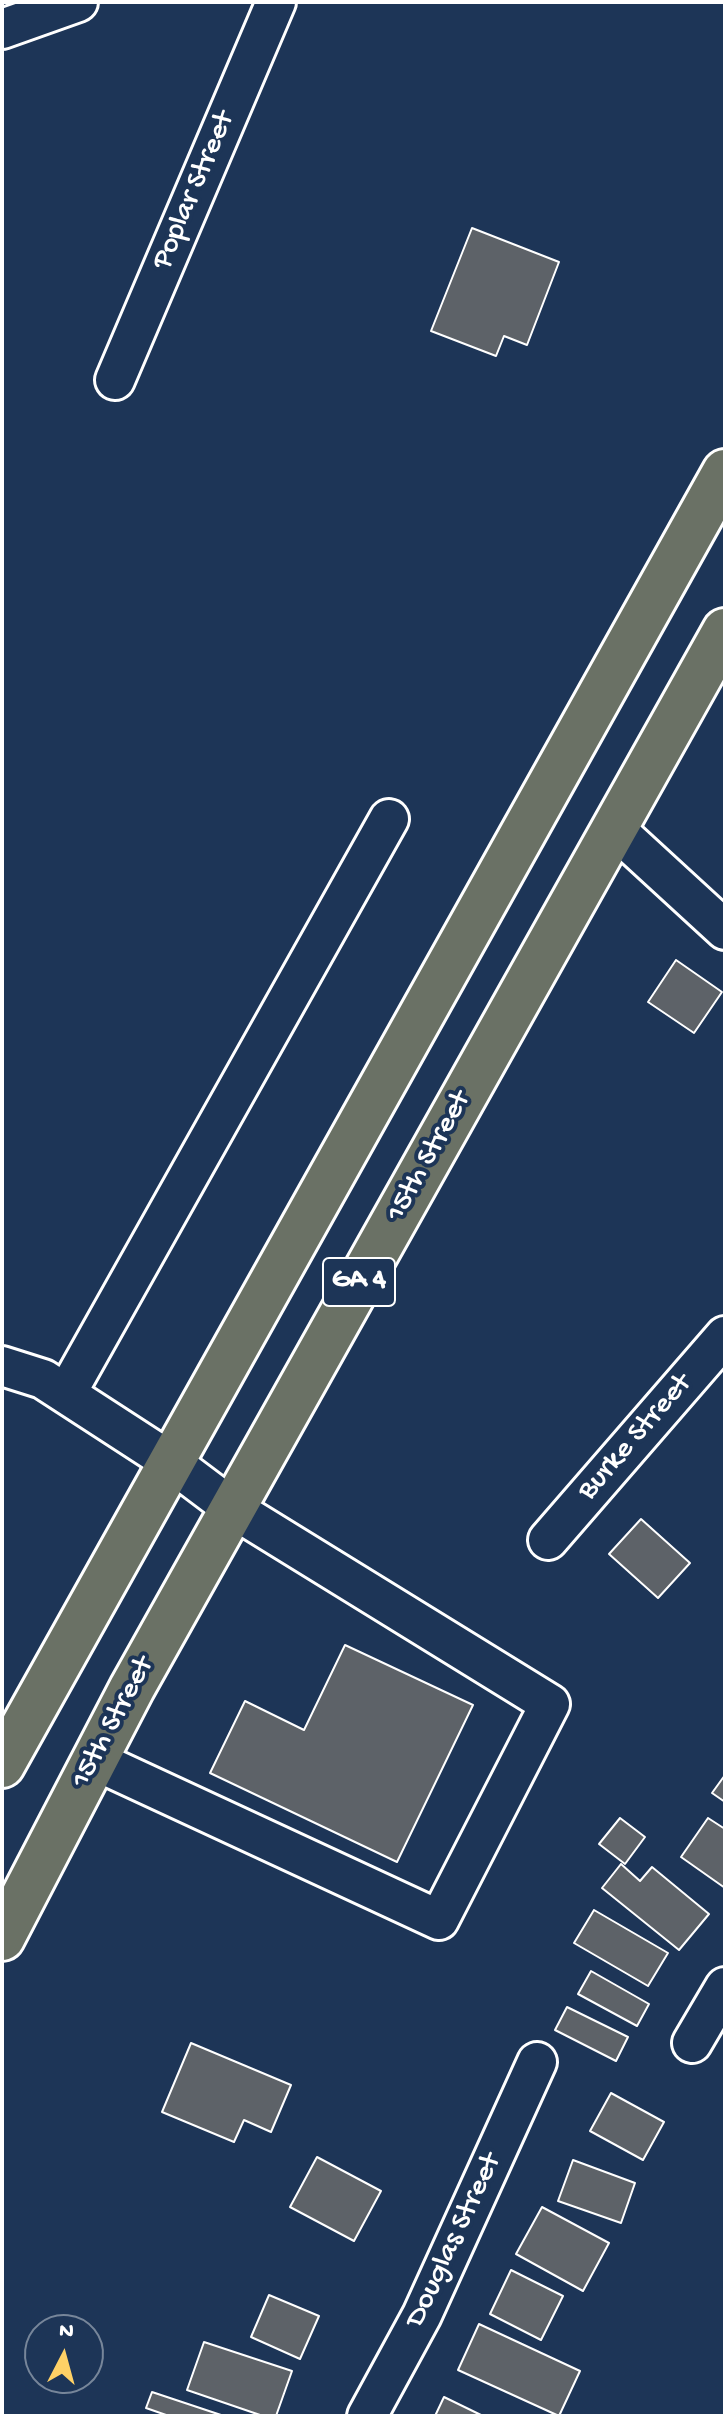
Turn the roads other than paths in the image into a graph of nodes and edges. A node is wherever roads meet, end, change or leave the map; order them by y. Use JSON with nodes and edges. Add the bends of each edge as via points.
{"nodes":[{"id":1,"x":78,"y":2,"type":"edge"},
{"id":2,"x":276,"y":2,"type":"edge"},
{"id":3,"x":2,"y":29,"type":"edge"},
{"id":4,"x":115,"y":380,"type":"dead end"},
{"id":5,"x":725,"y":472,"type":"edge"},
{"id":6,"x":725,"y":631,"type":"edge"},
{"id":7,"x":389,"y":819,"type":"dead end"},
{"id":8,"x":615,"y":829,"type":"junction"},
{"id":9,"x":725,"y":930,"type":"edge"},
{"id":10,"x":725,"y":1336,"type":"edge"},
{"id":11,"x":2,"y":1366,"type":"edge"},
{"id":12,"x":66,"y":1394,"type":"junction"},
{"id":13,"x":171,"y":1462,"type":"junction"},
{"id":14,"x":232,"y":1508,"type":"junction"},
{"id":15,"x":548,"y":1540,"type":"dead end"},
{"id":16,"x":14,"y":1718,"type":"edge"},
{"id":17,"x":94,"y":1760,"type":"junction"},
{"id":18,"x":2,"y":1765,"type":"edge"},
{"id":19,"x":2,"y":1938,"type":"edge"},
{"id":20,"x":725,"y":1987,"type":"edge"},
{"id":21,"x":692,"y":2043,"type":"dead end"},
{"id":22,"x":537,"y":2062,"type":"dead end"},
{"id":23,"x":367,"y":2416,"type":"edge"}],
"edges":[{"from":1,"to":3,"type":"street"},
{"from":2,"to":4,"type":"street","name":"Poplar Street"},
{"from":5,"to":13,"type":"main road","number":"GA 4"},
{"from":6,"to":8,"type":"main road","name":"15th Street","number":"GA 4"},
{"from":7,"to":12,"type":"street"},
{"from":8,"to":9,"type":"street"},
{"from":8,"to":14,"type":"main road","name":"15th Street","number":"GA 4"},
{"from":10,"to":15,"type":"street","name":"Burke Street"},
{"from":11,"to":12,"type":"street","via":[[43,1379]]},
{"from":12,"to":13,"type":"street"},
{"from":13,"to":14,"type":"street"},
{"from":13,"to":16,"type":"main road","number":"GA 4"},
{"from":14,"to":17,"type":"main road","name":"15th Street","number":"GA 4"},
{"from":14,"to":17,"type":"street","via":[[550,1704],[439,1920]]},
{"from":16,"to":18,"type":"main road","number":"GA 4"},
{"from":17,"to":19,"type":"main road","name":"15th Street","number":"GA 4"},
{"from":20,"to":21,"type":"street"},
{"from":22,"to":23,"type":"street","name":"Douglas Street","via":[[422,2315]]}]}
